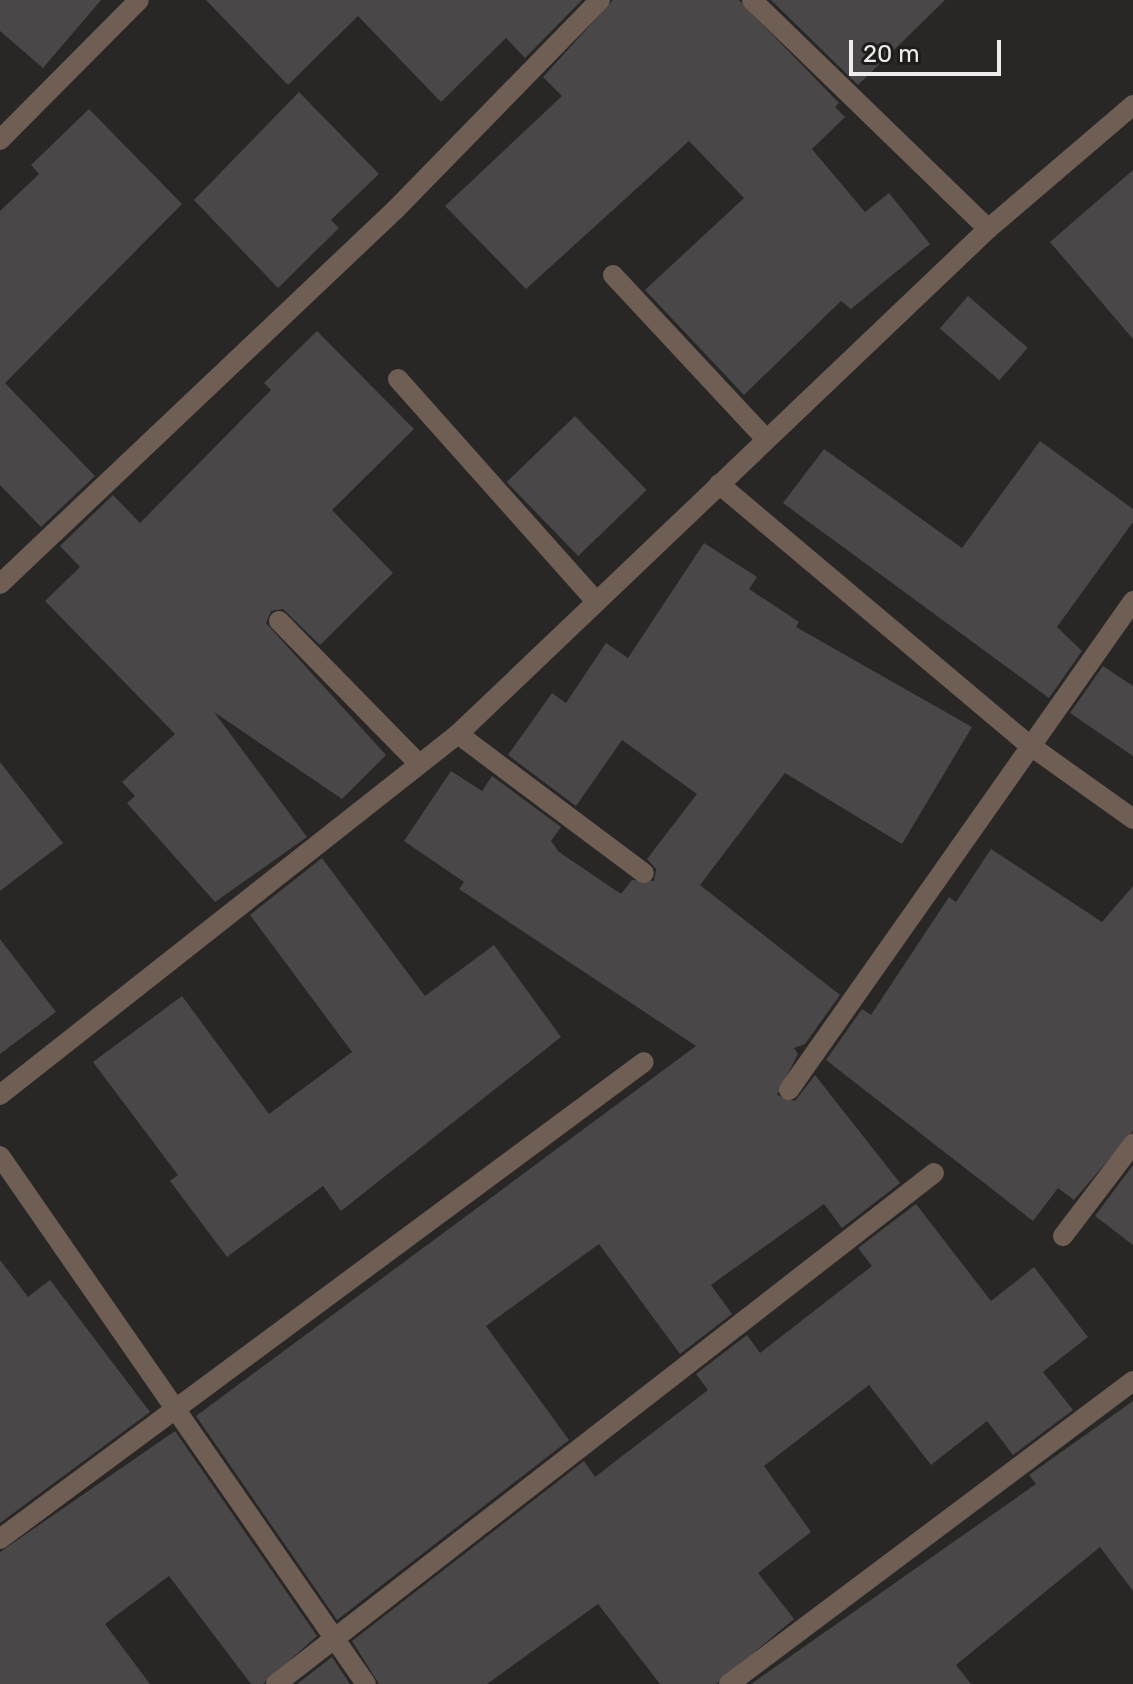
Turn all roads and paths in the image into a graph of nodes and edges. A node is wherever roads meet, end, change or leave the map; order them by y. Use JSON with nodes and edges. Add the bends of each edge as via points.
{"nodes":[{"id":1,"x":139,"y":0,"type":"edge"},
{"id":2,"x":600,"y":0,"type":"edge"},
{"id":3,"x":752,"y":0,"type":"edge"},
{"id":4,"x":1133,"y":105,"type":"edge"},
{"id":5,"x":0,"y":140,"type":"edge"},
{"id":6,"x":988,"y":229,"type":"junction"},
{"id":7,"x":613,"y":275,"type":"dead end"},
{"id":8,"x":398,"y":379,"type":"dead end"},
{"id":9,"x":766,"y":439,"type":"junction"},
{"id":10,"x":719,"y":484,"type":"junction"},
{"id":11,"x":0,"y":584,"type":"edge"},
{"id":12,"x":596,"y":601,"type":"junction"},
{"id":13,"x":1133,"y":601,"type":"edge"},
{"id":14,"x":279,"y":621,"type":"dead end"},
{"id":15,"x":458,"y":734,"type":"junction"},
{"id":16,"x":1028,"y":744,"type":"junction"},
{"id":17,"x":419,"y":764,"type":"junction"},
{"id":18,"x":1133,"y":819,"type":"edge"},
{"id":19,"x":644,"y":873,"type":"dead end"},
{"id":20,"x":644,"y":1062,"type":"dead end"},
{"id":21,"x":789,"y":1090,"type":"dead end"},
{"id":22,"x":0,"y":1095,"type":"edge"},
{"id":23,"x":1133,"y":1144,"type":"edge"},
{"id":24,"x":0,"y":1156,"type":"edge"},
{"id":25,"x":934,"y":1173,"type":"dead end"},
{"id":26,"x":1063,"y":1236,"type":"dead end"},
{"id":27,"x":1133,"y":1381,"type":"edge"},
{"id":28,"x":175,"y":1412,"type":"junction"},
{"id":29,"x":0,"y":1539,"type":"edge"},
{"id":30,"x":334,"y":1640,"type":"junction"},
{"id":31,"x":276,"y":1684,"type":"edge"},
{"id":32,"x":366,"y":1684,"type":"edge"},
{"id":33,"x":729,"y":1684,"type":"edge"}],
"edges":[{"from":1,"to":5,"type":"street"},
{"from":2,"to":11,"type":"street","via":[[396,209]]},
{"from":3,"to":6,"type":"street"},
{"from":4,"to":6,"type":"street"},
{"from":6,"to":9,"type":"street"},
{"from":7,"to":9,"type":"street"},
{"from":8,"to":12,"type":"street"},
{"from":9,"to":10,"type":"street"},
{"from":10,"to":12,"type":"street"},
{"from":10,"to":16,"type":"street"},
{"from":12,"to":15,"type":"street"},
{"from":13,"to":16,"type":"street"},
{"from":14,"to":17,"type":"street"},
{"from":15,"to":17,"type":"street"},
{"from":15,"to":19,"type":"street"},
{"from":16,"to":18,"type":"street"},
{"from":16,"to":21,"type":"street"},
{"from":17,"to":22,"type":"street"},
{"from":20,"to":28,"type":"street"},
{"from":23,"to":26,"type":"street"},
{"from":24,"to":28,"type":"street"},
{"from":25,"to":30,"type":"street"},
{"from":27,"to":33,"type":"street"},
{"from":28,"to":29,"type":"street"},
{"from":28,"to":30,"type":"street"},
{"from":30,"to":31,"type":"street"},
{"from":30,"to":32,"type":"street"}]}
